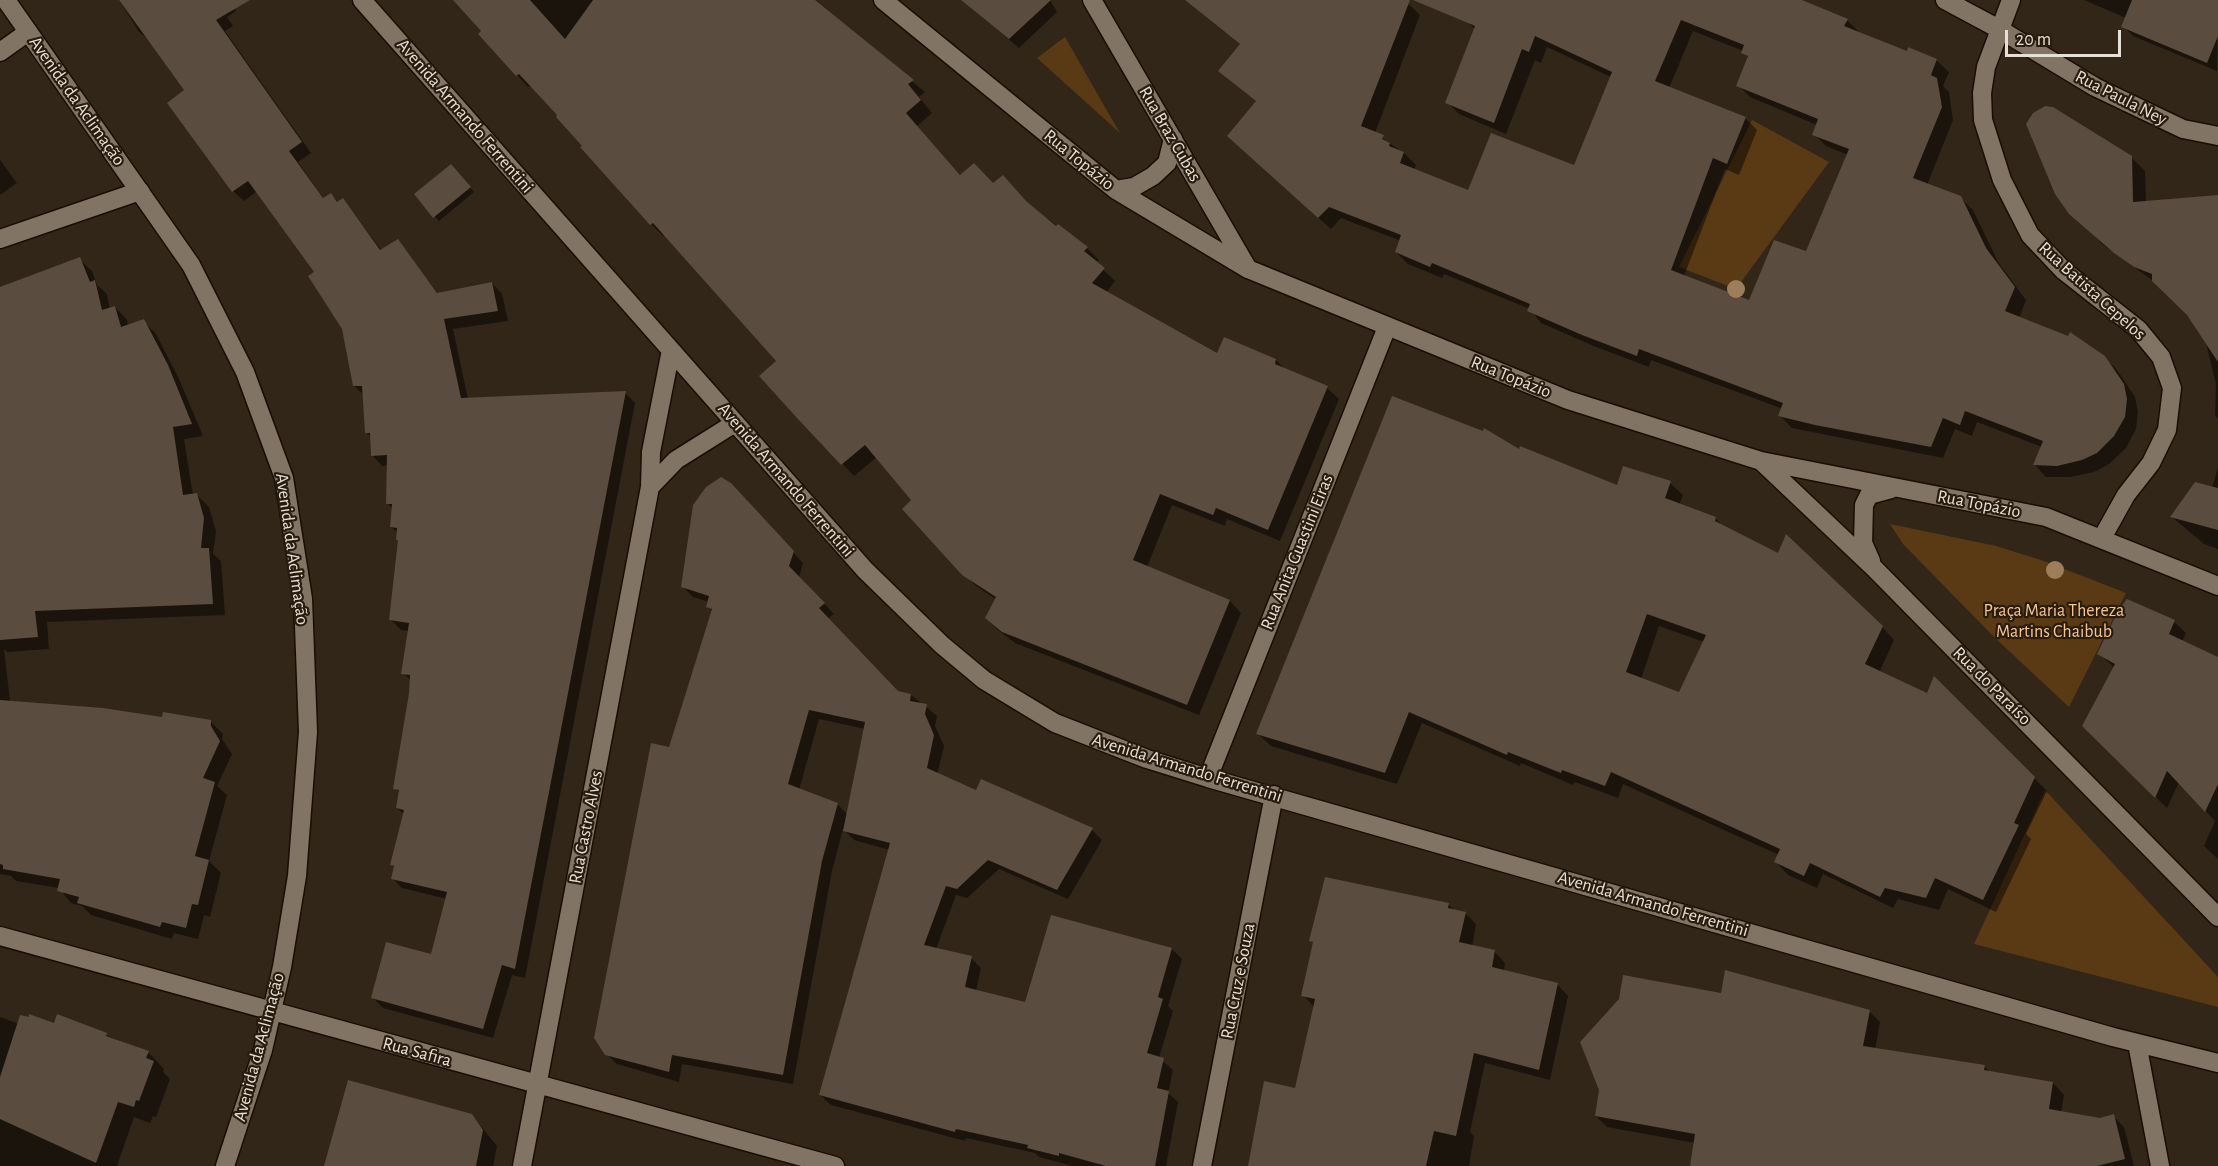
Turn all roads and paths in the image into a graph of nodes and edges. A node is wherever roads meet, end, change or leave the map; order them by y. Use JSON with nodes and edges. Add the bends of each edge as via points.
{"nodes":[{"id":1,"x":6,"y":0,"type":"edge"},
{"id":2,"x":362,"y":0,"type":"edge"},
{"id":3,"x":883,"y":0,"type":"edge"},
{"id":4,"x":1092,"y":0,"type":"edge"},
{"id":5,"x":1945,"y":0,"type":"edge"},
{"id":6,"x":2011,"y":0,"type":"edge"},
{"id":7,"x":1999,"y":29,"type":"junction"},
{"id":8,"x":28,"y":32,"type":"junction"},
{"id":9,"x":0,"y":52,"type":"edge"},
{"id":10,"x":2218,"y":136,"type":"edge"},
{"id":11,"x":1173,"y":139,"type":"junction"},
{"id":12,"x":1116,"y":190,"type":"junction"},
{"id":13,"x":140,"y":191,"type":"junction"},
{"id":14,"x":0,"y":239,"type":"edge"},
{"id":15,"x":1248,"y":269,"type":"junction"},
{"id":16,"x":1387,"y":327,"type":"junction"},
{"id":17,"x":671,"y":350,"type":"junction"},
{"id":18,"x":735,"y":423,"type":"junction"},
{"id":19,"x":1761,"y":461,"type":"junction"},
{"id":20,"x":650,"y":487,"type":"junction"},
{"id":21,"x":1894,"y":488,"type":"junction"},
{"id":22,"x":2102,"y":538,"type":"junction"},
{"id":23,"x":1874,"y":567,"type":"junction"},
{"id":24,"x":2218,"y":586,"type":"edge"},
{"id":25,"x":1208,"y":778,"type":"junction"},
{"id":26,"x":1274,"y":795,"type":"junction"},
{"id":27,"x":2218,"y":917,"type":"edge"},
{"id":28,"x":0,"y":936,"type":"edge"},
{"id":29,"x":271,"y":1011,"type":"junction"},
{"id":30,"x":2137,"y":1043,"type":"junction"},
{"id":31,"x":2218,"y":1063,"type":"edge"},
{"id":32,"x":538,"y":1084,"type":"junction"},
{"id":33,"x":225,"y":1166,"type":"edge"},
{"id":34,"x":522,"y":1166,"type":"edge"},
{"id":35,"x":835,"y":1166,"type":"edge"},
{"id":36,"x":1202,"y":1166,"type":"edge"},
{"id":37,"x":2160,"y":1166,"type":"edge"}],
"edges":[{"from":1,"to":8,"type":"street","name":"Avenida da Aclimação"},
{"from":2,"to":17,"type":"street","name":"Avenida Armando Ferrentini"},
{"from":3,"to":12,"type":"street","name":"Rua Topázio"},
{"from":4,"to":11,"type":"street","name":"Rua Braz Cubas"},
{"from":5,"to":7,"type":"street","name":"Rua Paula Ney"},
{"from":6,"to":7,"type":"street","name":"Rua Batista Cepelos"},
{"from":7,"to":10,"type":"street","name":"Rua Paula Ney","via":[[2095,87],[2183,129]]},
{"from":7,"to":22,"type":"street","name":"Rua Batista Cepelos","via":[[1986,67],[1983,120],[2011,199],[2030,235],[2048,256],[2138,329],[2161,357],[2172,388],[2167,430],[2151,463],[2126,495]]},
{"from":8,"to":9,"type":"street"},
{"from":8,"to":13,"type":"street","name":"Avenida da Aclimação"},
{"from":11,"to":12,"type":"street","via":[[1167,163],[1153,176],[1134,187]]},
{"from":11,"to":15,"type":"street","name":"Rua Braz Cubas"},
{"from":12,"to":15,"type":"street","name":"Rua Topázio"},
{"from":13,"to":14,"type":"street"},
{"from":13,"to":29,"type":"street","name":"Avenida da Aclimação","via":[[191,265],[245,372],[286,489],[303,599],[308,732],[297,876]]},
{"from":15,"to":16,"type":"street","name":"Rua Topázio"},
{"from":16,"to":19,"type":"street","name":"Rua Topázio","via":[[1568,400]]},
{"from":16,"to":25,"type":"street","name":"Rua Anita Guastini Eiras"},
{"from":17,"to":18,"type":"street","name":"Avenida Armando Ferrentini"},
{"from":17,"to":20,"type":"street","name":"Rua Castro Alves","via":[[651,452]]},
{"from":18,"to":20,"type":"street","via":[[676,460]]},
{"from":18,"to":25,"type":"street","name":"Avenida Armando Ferrentini","via":[[865,570],[984,680],[1072,731]]},
{"from":19,"to":21,"type":"street","name":"Rua Topázio"},
{"from":19,"to":23,"type":"street","name":"Rua do Paraíso"},
{"from":20,"to":32,"type":"street","name":"Rua Castro Alves"},
{"from":21,"to":22,"type":"street","name":"Rua Topázio","via":[[2046,517]]},
{"from":21,"to":23,"type":"street","via":[[1869,495],[1864,505],[1863,543]]},
{"from":22,"to":24,"type":"street","name":"Rua Topázio"},
{"from":23,"to":27,"type":"street","name":"Rua do Paraíso"},
{"from":25,"to":26,"type":"street","name":"Avenida Armando Ferrentini"},
{"from":26,"to":30,"type":"street","name":"Avenida Armando Ferrentini"},
{"from":26,"to":36,"type":"street","name":"Rua Cruz e Souza"},
{"from":28,"to":29,"type":"street","name":"Rua Safira"},
{"from":29,"to":32,"type":"street","name":"Rua Safira"},
{"from":29,"to":33,"type":"street","name":"Avenida da Aclimação"},
{"from":30,"to":31,"type":"street","name":"Avenida Armando Ferrentini"},
{"from":30,"to":37,"type":"street"},
{"from":32,"to":34,"type":"street","name":"Rua Castro Alves"},
{"from":32,"to":35,"type":"street","name":"Rua Safira"}]}
